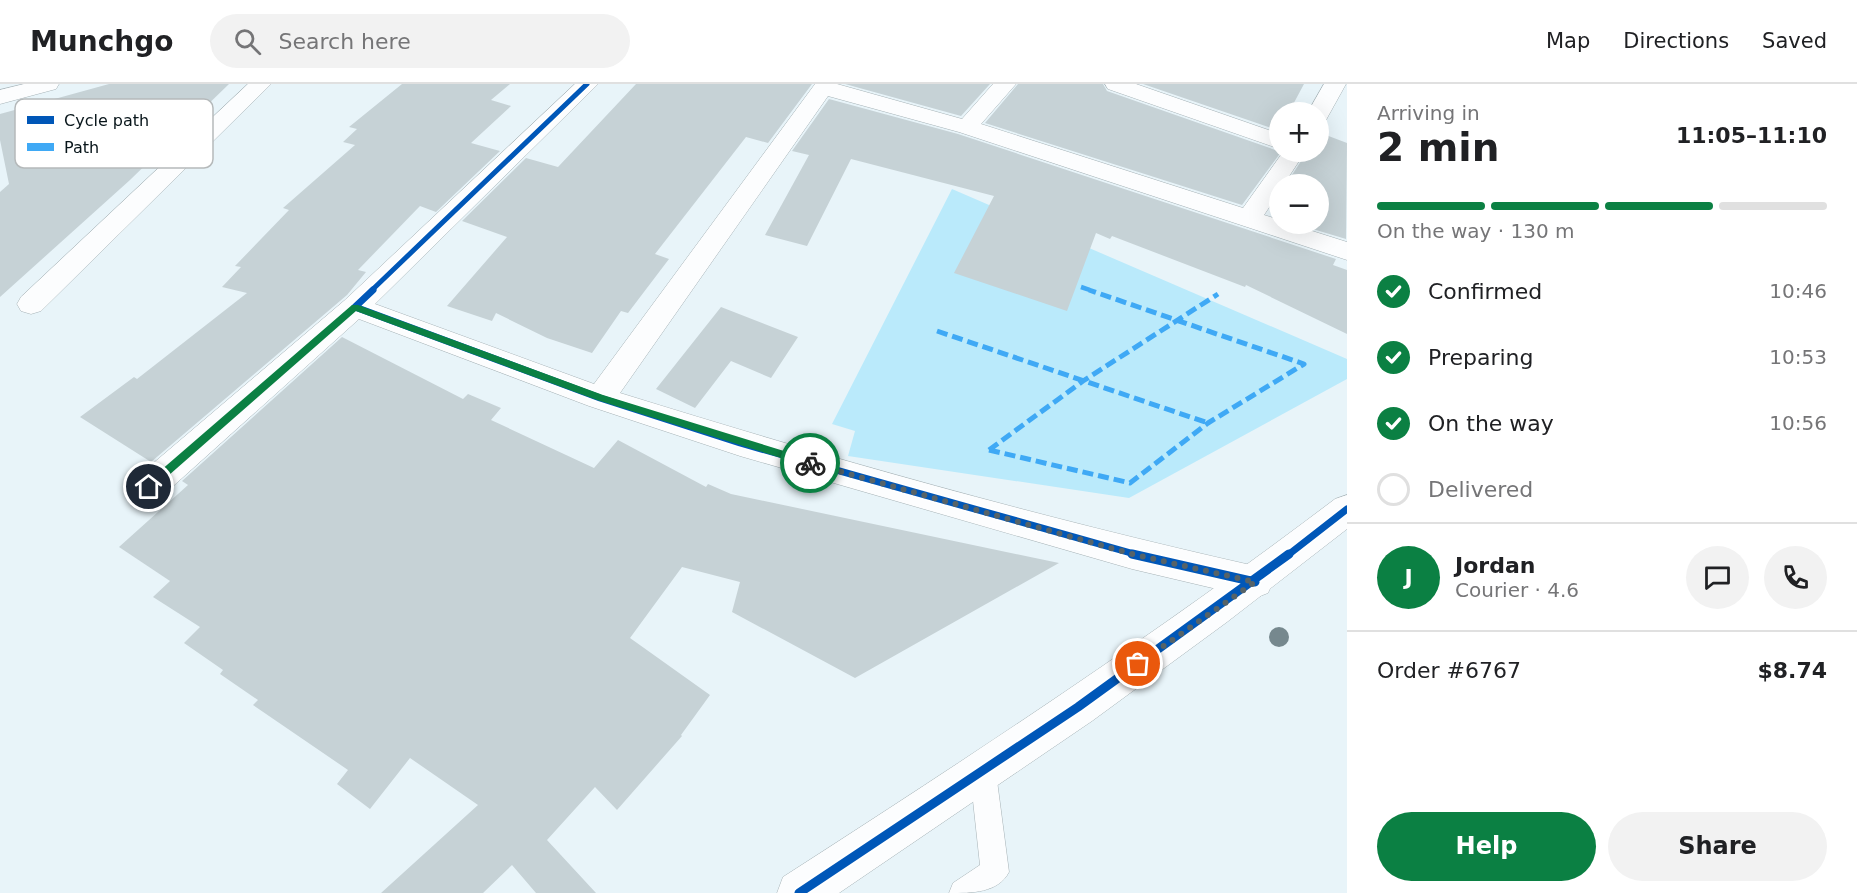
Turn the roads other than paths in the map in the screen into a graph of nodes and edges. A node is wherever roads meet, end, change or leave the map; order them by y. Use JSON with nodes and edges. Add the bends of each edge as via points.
{"nodes":[{"id":1,"x":48,"y":84,"type":"edge"},
{"id":2,"x":260,"y":84,"type":"edge"},
{"id":3,"x":587,"y":84,"type":"edge"},
{"id":4,"x":1005,"y":84,"type":"edge"},
{"id":5,"x":1116,"y":84,"type":"edge"},
{"id":6,"x":1335,"y":84,"type":"edge"},
{"id":7,"x":825,"y":86,"type":"edge"},
{"id":8,"x":0,"y":97,"type":"edge"},
{"id":9,"x":1325,"y":102,"type":"edge"},
{"id":10,"x":967,"y":127,"type":"junction"},
{"id":11,"x":213,"y":129,"type":"edge"},
{"id":12,"x":1269,"y":138,"type":"edge"},
{"id":13,"x":1287,"y":162,"type":"edge"},
{"id":14,"x":173,"y":168,"type":"edge"},
{"id":15,"x":1249,"y":218,"type":"junction"},
{"id":16,"x":1347,"y":251,"type":"edge"},
{"id":17,"x":31,"y":304,"type":"dead end"},
{"id":18,"x":355,"y":307,"type":"junction"},
{"id":19,"x":600,"y":398,"type":"junction"},
{"id":20,"x":149,"y":487,"type":"dead end"},
{"id":21,"x":1347,"y":509,"type":"edge"},
{"id":22,"x":1255,"y":582,"type":"junction"},
{"id":23,"x":983,"y":773,"type":"junction"},
{"id":24,"x":799,"y":893,"type":"edge"},
{"id":25,"x":963,"y":893,"type":"edge"}],
"edges":[{"from":1,"to":8,"type":"street"},
{"from":2,"to":11,"type":"street"},
{"from":3,"to":18,"type":"street"},
{"from":4,"to":10,"type":"street"},
{"from":5,"to":12,"type":"street"},
{"from":6,"to":9,"type":"street"},
{"from":7,"to":10,"type":"street"},
{"from":7,"to":19,"type":"street"},
{"from":10,"to":15,"type":"street"},
{"from":13,"to":15,"type":"street"},
{"from":14,"to":17,"type":"street"},
{"from":15,"to":16,"type":"street"},
{"from":18,"to":19,"type":"street"},
{"from":18,"to":20,"type":"street"},
{"from":19,"to":22,"type":"street","via":[[902,490],[1132,554]]},
{"from":21,"to":22,"type":"street"},
{"from":22,"to":23,"type":"street"},
{"from":23,"to":24,"type":"street"},
{"from":23,"to":25,"type":"lane","via":[[995,872]]}]}
